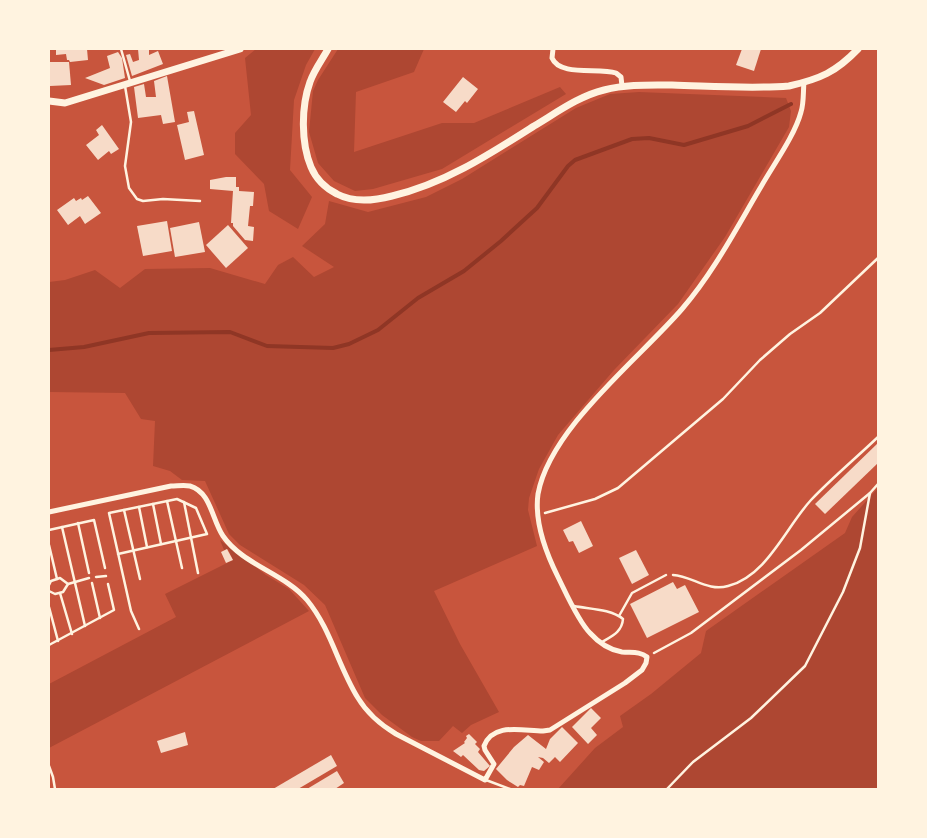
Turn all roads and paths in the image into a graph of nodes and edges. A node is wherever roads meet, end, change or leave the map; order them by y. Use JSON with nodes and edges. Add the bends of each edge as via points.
{"nodes":[{"id":1,"x":121,"y":49,"type":"edge"},
{"id":2,"x":240,"y":49,"type":"edge"},
{"id":3,"x":328,"y":49,"type":"edge"},
{"id":4,"x":553,"y":49,"type":"edge"},
{"id":5,"x":858,"y":49,"type":"edge"},
{"id":6,"x":804,"y":82,"type":"junction"},
{"id":7,"x":128,"y":84,"type":"junction"},
{"id":8,"x":622,"y":86,"type":"junction"},
{"id":9,"x":49,"y":101,"type":"edge"},
{"id":10,"x":200,"y":201,"type":"dead end"},
{"id":11,"x":878,"y":258,"type":"edge"},
{"id":12,"x":878,"y":437,"type":"edge"},
{"id":13,"x":878,"y":484,"type":"edge"},
{"id":14,"x":870,"y":493,"type":"junction"},
{"id":15,"x":167,"y":501,"type":"junction"},
{"id":16,"x":184,"y":502,"type":"junction"},
{"id":17,"x":153,"y":504,"type":"junction"},
{"id":18,"x":139,"y":507,"type":"junction"},
{"id":19,"x":124,"y":510,"type":"junction"},
{"id":20,"x":49,"y":512,"type":"edge"},
{"id":21,"x":538,"y":514,"type":"junction"},
{"id":22,"x":78,"y":523,"type":"dead end"},
{"id":23,"x":62,"y":527,"type":"dead end"},
{"id":24,"x":190,"y":537,"type":"junction"},
{"id":25,"x":176,"y":540,"type":"junction"},
{"id":26,"x":49,"y":544,"type":"edge"},
{"id":27,"x":161,"y":544,"type":"junction"},
{"id":28,"x":147,"y":547,"type":"junction"},
{"id":29,"x":133,"y":550,"type":"junction"},
{"id":30,"x":118,"y":554,"type":"junction"},
{"id":31,"x":182,"y":568,"type":"dead end"},
{"id":32,"x":198,"y":574,"type":"dead end"},
{"id":33,"x":666,"y":575,"type":"joint"},
{"id":34,"x":96,"y":576,"type":"dead end"},
{"id":35,"x":106,"y":576,"type":"dead end"},
{"id":36,"x":90,"y":578,"type":"junction"},
{"id":37,"x":140,"y":578,"type":"dead end"},
{"id":38,"x":57,"y":579,"type":"junction"},
{"id":39,"x":75,"y":582,"type":"junction"},
{"id":40,"x":68,"y":584,"type":"junction"},
{"id":41,"x":49,"y":585,"type":"edge"},
{"id":42,"x":49,"y":591,"type":"edge"},
{"id":43,"x":60,"y":593,"type":"junction"},
{"id":44,"x":572,"y":605,"type":"junction"},
{"id":45,"x":49,"y":607,"type":"edge"},
{"id":46,"x":619,"y":616,"type":"junction"},
{"id":47,"x":100,"y":618,"type":"dead end"},
{"id":48,"x":85,"y":626,"type":"dead end"},
{"id":49,"x":139,"y":629,"type":"dead end"},
{"id":50,"x":72,"y":634,"type":"dead end"},
{"id":51,"x":58,"y":641,"type":"dead end"},
{"id":52,"x":601,"y":642,"type":"junction"},
{"id":53,"x":646,"y":657,"type":"junction"},
{"id":54,"x":49,"y":766,"type":"edge"},
{"id":55,"x":485,"y":780,"type":"junction"},
{"id":56,"x":54,"y":789,"type":"edge"},
{"id":57,"x":510,"y":789,"type":"edge"},
{"id":58,"x":667,"y":789,"type":"edge"}],
"edges":[{"from":1,"to":7,"type":"lane"},
{"from":2,"to":7,"type":"street"},
{"from":3,"to":8,"type":"street","via":[[306,94],[306,148],[308,160],[319,181],[329,190],[352,200],[382,198],[422,187],[488,155],[577,101]]},
{"from":4,"to":8,"type":"street","via":[[552,58],[557,66],[616,73],[621,77]]},
{"from":5,"to":6,"type":"street","via":[[834,71]]},
{"from":6,"to":8,"type":"street","via":[[778,87]]},
{"from":6,"to":21,"type":"street","via":[[802,110],[796,124],[715,264],[682,309],[598,396],[569,431],[542,478]]},
{"from":7,"to":9,"type":"street","via":[[65,103]]},
{"from":7,"to":10,"type":"lane","via":[[131,122],[125,166],[129,188],[137,199],[143,201]]},
{"from":11,"to":21,"type":"path","via":[[820,314],[790,334],[723,399],[618,488],[595,499]]},
{"from":12,"to":33,"type":"path","via":[[811,501],[763,563],[742,580],[716,588],[682,576]]},
{"from":13,"to":14,"type":"path"},
{"from":14,"to":53,"type":"path","via":[[691,633]]},
{"from":14,"to":58,"type":"path","via":[[860,548],[843,592],[805,666],[751,718],[693,762]]},
{"from":15,"to":16,"type":"path","via":[[177,499]]},
{"from":15,"to":17,"type":"path"},
{"from":15,"to":25,"type":"path"},
{"from":16,"to":24,"type":"path"},
{"from":16,"to":24,"type":"path","via":[[196,508],[207,534]]},
{"from":17,"to":18,"type":"path"},
{"from":17,"to":27,"type":"path"},
{"from":18,"to":19,"type":"path"},
{"from":18,"to":28,"type":"path"},
{"from":19,"to":29,"type":"path"},
{"from":19,"to":30,"type":"path","via":[[109,513]]},
{"from":20,"to":55,"type":"street","via":[[171,486],[190,486],[200,492],[222,535],[233,547],[289,585],[315,611],[358,698],[371,715],[396,734]]},
{"from":21,"to":44,"type":"street","via":[[546,554]]},
{"from":22,"to":36,"type":"path"},
{"from":23,"to":39,"type":"path"},
{"from":24,"to":25,"type":"path"},
{"from":24,"to":32,"type":"path"},
{"from":25,"to":27,"type":"path"},
{"from":25,"to":31,"type":"path"},
{"from":26,"to":38,"type":"path"},
{"from":27,"to":28,"type":"path"},
{"from":28,"to":29,"type":"path"},
{"from":29,"to":30,"type":"path"},
{"from":29,"to":37,"type":"path"},
{"from":30,"to":49,"type":"path","via":[[131,611]]},
{"from":33,"to":46,"type":"lane","via":[[632,593]]},
{"from":34,"to":35,"type":"lane"},
{"from":36,"to":39,"type":"path"},
{"from":36,"to":47,"type":"path"},
{"from":38,"to":40,"type":"path"},
{"from":38,"to":41,"type":"path"},
{"from":39,"to":40,"type":"path"},
{"from":39,"to":48,"type":"path"},
{"from":40,"to":43,"type":"path"},
{"from":42,"to":43,"type":"path"},
{"from":43,"to":50,"type":"path"},
{"from":44,"to":46,"type":"lane"},
{"from":44,"to":52,"type":"street","via":[[590,633]]},
{"from":45,"to":51,"type":"path"},
{"from":46,"to":52,"type":"lane","via":[[622,626]]},
{"from":52,"to":53,"type":"street","via":[[613,650],[642,653]]},
{"from":53,"to":55,"type":"street","via":[[642,670],[625,683],[550,730],[503,730],[491,736],[484,746],[494,764]]},
{"from":54,"to":56,"type":"path"},
{"from":55,"to":57,"type":"lane"}]}
